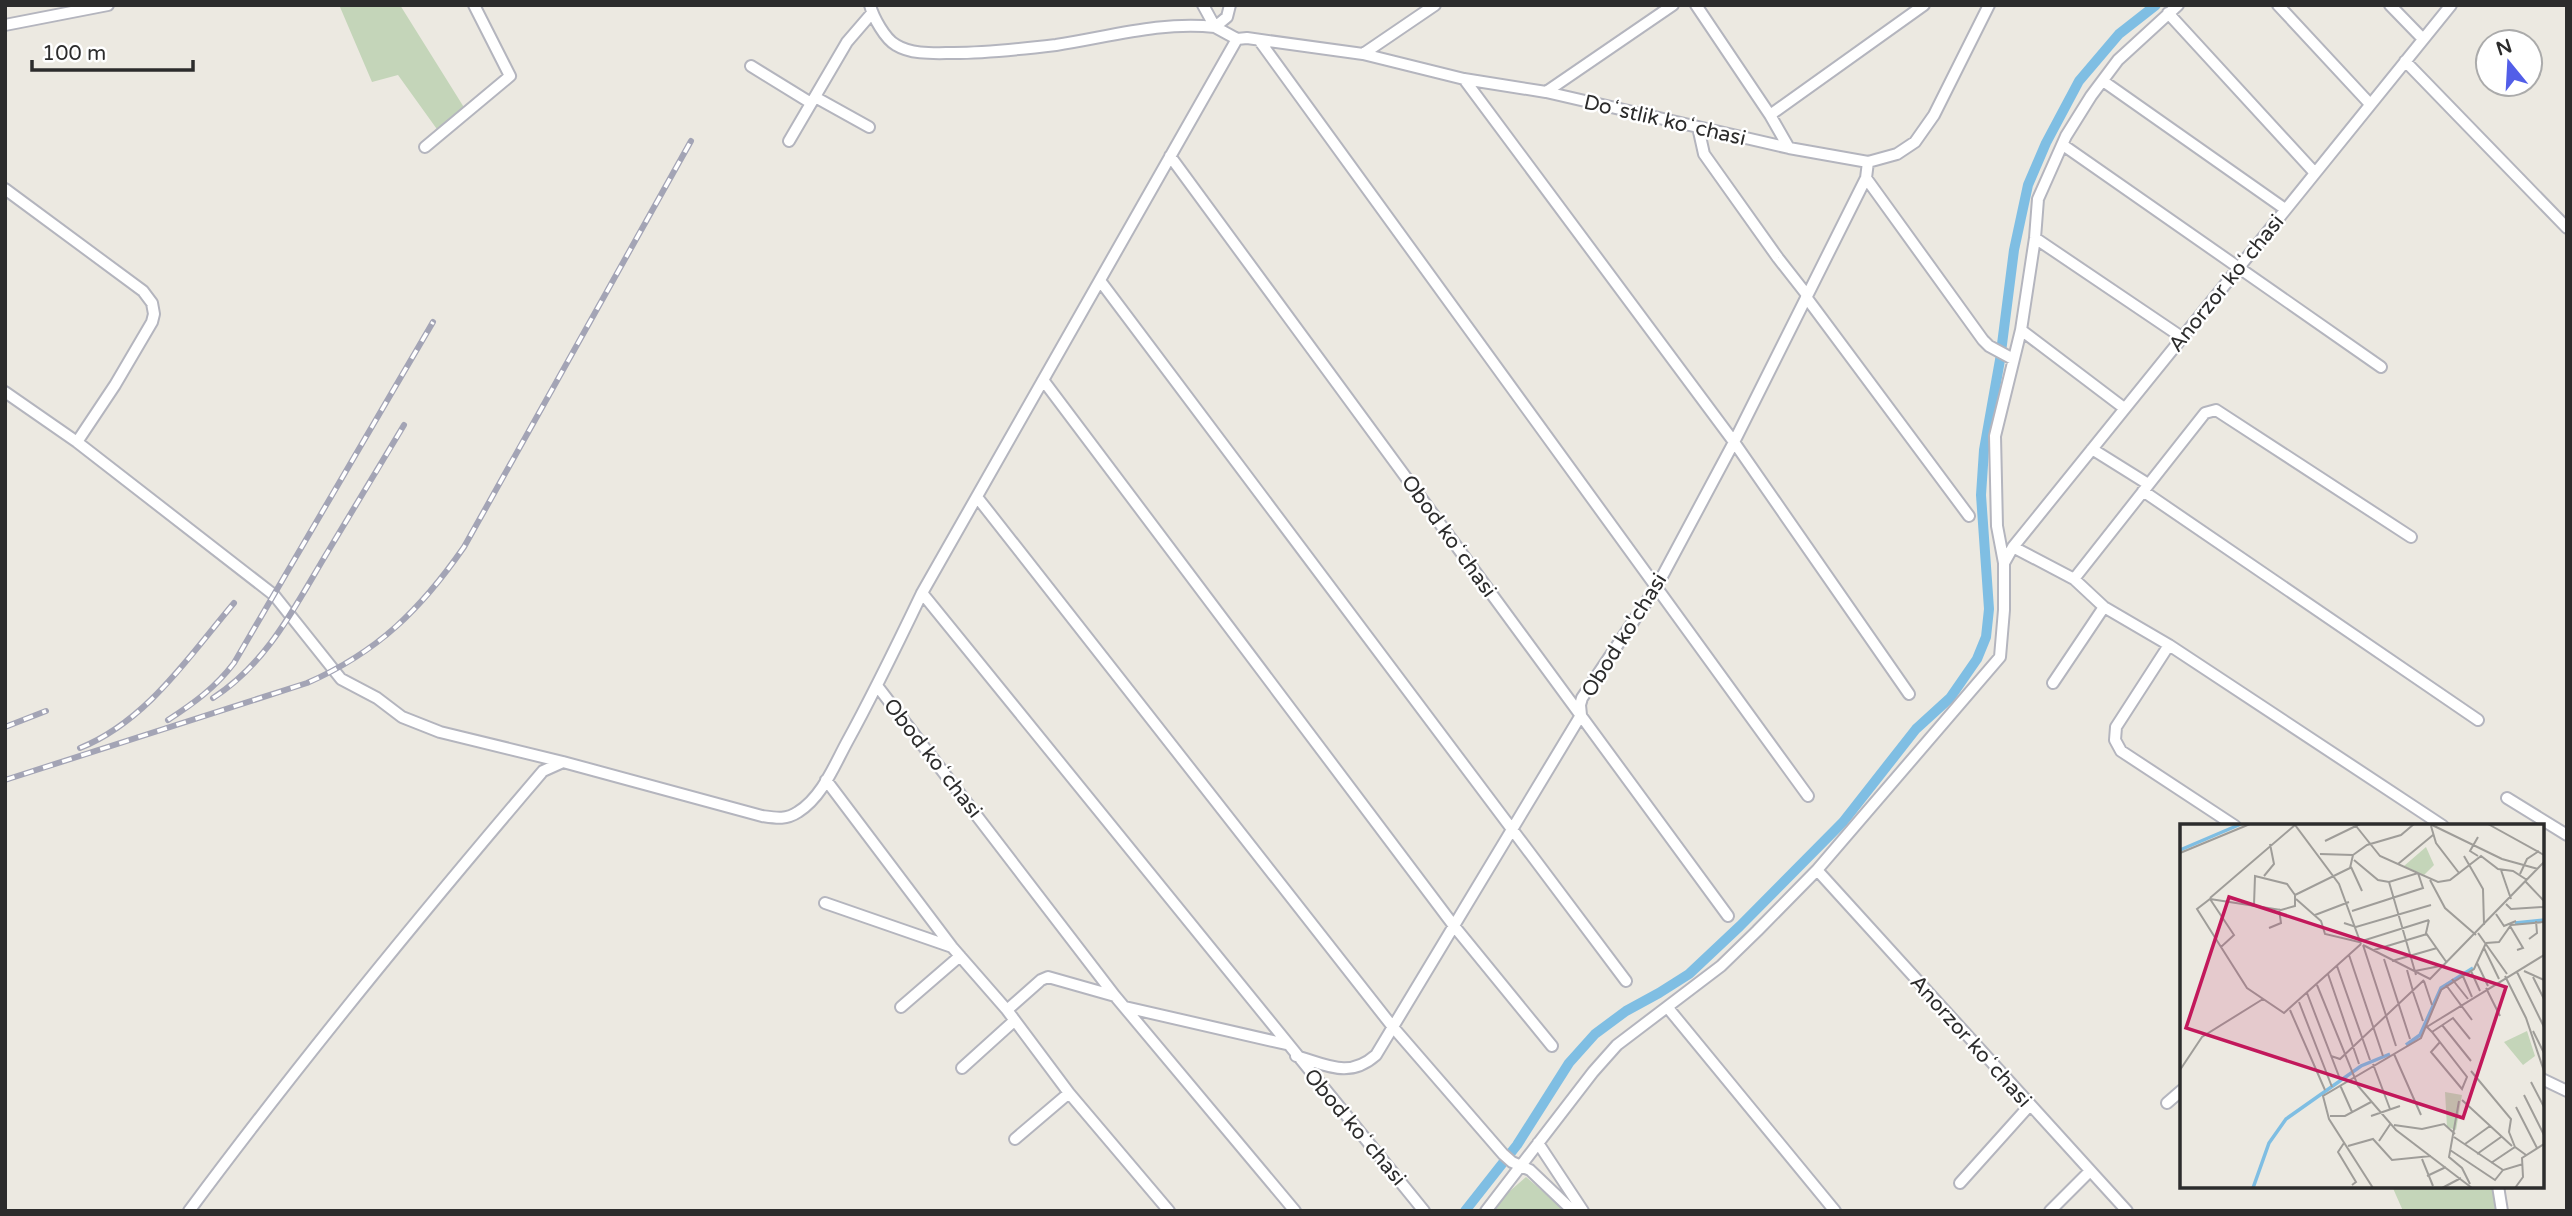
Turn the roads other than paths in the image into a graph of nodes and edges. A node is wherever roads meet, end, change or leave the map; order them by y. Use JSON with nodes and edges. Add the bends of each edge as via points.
{"nodes":[{"id":1,"x":108,"y":5,"type":"edge"},
{"id":2,"x":474,"y":5,"type":"edge"},
{"id":3,"x":1203,"y":5,"type":"edge"},
{"id":4,"x":1230,"y":5,"type":"edge"},
{"id":5,"x":1435,"y":5,"type":"edge"},
{"id":6,"x":1673,"y":5,"type":"edge"},
{"id":7,"x":1696,"y":5,"type":"edge"},
{"id":8,"x":1924,"y":5,"type":"edge"},
{"id":9,"x":1989,"y":5,"type":"edge"},
{"id":10,"x":2178,"y":5,"type":"edge"},
{"id":11,"x":2278,"y":5,"type":"edge"},
{"id":12,"x":2390,"y":5,"type":"edge"},
{"id":13,"x":2451,"y":5,"type":"edge"},
{"id":14,"x":871,"y":9,"type":"edge"},
{"id":15,"x":2168,"y":13,"type":"junction"},
{"id":16,"x":5,"y":25,"type":"edge"},
{"id":17,"x":1215,"y":27,"type":"junction"},
{"id":18,"x":1237,"y":39,"type":"junction"},
{"id":19,"x":1259,"y":40,"type":"junction"},
{"id":20,"x":2423,"y":40,"type":"junction"},
{"id":21,"x":1363,"y":54,"type":"junction"},
{"id":22,"x":2405,"y":61,"type":"junction"},
{"id":23,"x":751,"y":66,"type":"dead end"},
{"id":24,"x":1464,"y":79,"type":"junction"},
{"id":25,"x":2103,"y":81,"type":"junction"},
{"id":26,"x":1546,"y":92,"type":"junction"},
{"id":27,"x":813,"y":100,"type":"junction"},
{"id":28,"x":2370,"y":104,"type":"junction"},
{"id":29,"x":1770,"y":115,"type":"junction"},
{"id":30,"x":869,"y":127,"type":"dead end"},
{"id":31,"x":1698,"y":127,"type":"junction"},
{"id":32,"x":789,"y":141,"type":"dead end"},
{"id":33,"x":2063,"y":145,"type":"junction"},
{"id":34,"x":425,"y":147,"type":"dead end"},
{"id":35,"x":1790,"y":148,"type":"junction"},
{"id":36,"x":1170,"y":156,"type":"junction"},
{"id":37,"x":1868,"y":162,"type":"junction"},
{"id":38,"x":2315,"y":173,"type":"junction"},
{"id":39,"x":1866,"y":178,"type":"junction"},
{"id":40,"x":5,"y":188,"type":"edge"},
{"id":41,"x":2286,"y":209,"type":"junction"},
{"id":42,"x":2567,"y":228,"type":"edge"},
{"id":43,"x":2035,"y":238,"type":"junction"},
{"id":44,"x":2238,"y":268,"type":"junction"},
{"id":45,"x":1101,"y":282,"type":"junction"},
{"id":46,"x":1807,"y":296,"type":"junction"},
{"id":47,"x":2021,"y":330,"type":"junction"},
{"id":48,"x":2183,"y":338,"type":"junction"},
{"id":49,"x":2013,"y":359,"type":"junction"},
{"id":50,"x":2381,"y":367,"type":"dead end"},
{"id":51,"x":1043,"y":380,"type":"junction"},
{"id":52,"x":5,"y":391,"type":"edge"},
{"id":53,"x":2124,"y":408,"type":"junction"},
{"id":54,"x":77,"y":442,"type":"junction"},
{"id":55,"x":1734,"y":442,"type":"junction"},
{"id":56,"x":2092,"y":449,"type":"junction"},
{"id":57,"x":2145,"y":488,"type":"junction"},
{"id":58,"x":977,"y":497,"type":"junction"},
{"id":59,"x":1969,"y":516,"type":"dead end"},
{"id":60,"x":2411,"y":537,"type":"dead end"},
{"id":61,"x":2013,"y":547,"type":"junction"},
{"id":62,"x":2004,"y":563,"type":"junction"},
{"id":63,"x":2074,"y":579,"type":"junction"},
{"id":64,"x":1657,"y":586,"type":"junction"},
{"id":65,"x":922,"y":593,"type":"junction"},
{"id":66,"x":2104,"y":607,"type":"junction"},
{"id":67,"x":2169,"y":645,"type":"junction"},
{"id":68,"x":2053,"y":683,"type":"dead end"},
{"id":69,"x":878,"y":687,"type":"junction"},
{"id":70,"x":1909,"y":694,"type":"dead end"},
{"id":71,"x":1581,"y":715,"type":"junction"},
{"id":72,"x":2478,"y":720,"type":"dead end"},
{"id":73,"x":563,"y":762,"type":"junction"},
{"id":74,"x":826,"y":780,"type":"junction"},
{"id":75,"x":1808,"y":796,"type":"dead end"},
{"id":76,"x":2507,"y":798,"type":"dead end"},
{"id":77,"x":2232,"y":824,"type":"edge"},
{"id":78,"x":2440,"y":824,"type":"edge"},
{"id":79,"x":1513,"y":829,"type":"junction"},
{"id":80,"x":2567,"y":835,"type":"edge"},
{"id":81,"x":1817,"y":870,"type":"junction"},
{"id":82,"x":825,"y":903,"type":"dead end"},
{"id":83,"x":1728,"y":916,"type":"dead end"},
{"id":84,"x":1454,"y":926,"type":"junction"},
{"id":85,"x":952,"y":947,"type":"junction"},
{"id":86,"x":960,"y":956,"type":"junction"},
{"id":87,"x":1626,"y":981,"type":"dead end"},
{"id":88,"x":1115,"y":996,"type":"junction"},
{"id":89,"x":901,"y":1007,"type":"dead end"},
{"id":90,"x":1124,"y":1007,"type":"junction"},
{"id":91,"x":1668,"y":1008,"type":"junction"},
{"id":92,"x":1007,"y":1010,"type":"junction"},
{"id":93,"x":1014,"y":1021,"type":"junction"},
{"id":94,"x":1392,"y":1026,"type":"junction"},
{"id":95,"x":1286,"y":1044,"type":"junction"},
{"id":96,"x":1552,"y":1046,"type":"dead end"},
{"id":97,"x":1296,"y":1056,"type":"junction"},
{"id":98,"x":962,"y":1068,"type":"dead end"},
{"id":99,"x":2544,"y":1080,"type":"edge"},
{"id":100,"x":2567,"y":1091,"type":"edge"},
{"id":101,"x":2180,"y":1092,"type":"edge"},
{"id":102,"x":1069,"y":1093,"type":"junction"},
{"id":103,"x":2168,"y":1103,"type":"dead end"},
{"id":104,"x":2030,"y":1105,"type":"junction"},
{"id":105,"x":1015,"y":1139,"type":"dead end"},
{"id":106,"x":1538,"y":1143,"type":"junction"},
{"id":107,"x":1512,"y":1160,"type":"junction"},
{"id":108,"x":2091,"y":1171,"type":"junction"},
{"id":109,"x":1961,"y":1183,"type":"dead end"},
{"id":110,"x":2498,"y":1188,"type":"edge"},
{"id":111,"x":190,"y":1211,"type":"edge"},
{"id":112,"x":1169,"y":1211,"type":"edge"},
{"id":113,"x":1295,"y":1211,"type":"edge"},
{"id":114,"x":1424,"y":1211,"type":"edge"},
{"id":115,"x":1486,"y":1211,"type":"edge"},
{"id":116,"x":1573,"y":1211,"type":"edge"},
{"id":117,"x":1583,"y":1211,"type":"edge"},
{"id":118,"x":1835,"y":1211,"type":"edge"},
{"id":119,"x":2050,"y":1211,"type":"edge"},
{"id":120,"x":2127,"y":1211,"type":"edge"},
{"id":121,"x":2502,"y":1211,"type":"edge"}],
"edges":[{"from":1,"to":16,"type":"street"},
{"from":2,"to":34,"type":"street","via":[[510,76]]},
{"from":3,"to":17,"type":"street"},
{"from":4,"to":17,"type":"street","via":[[1227,17]]},
{"from":5,"to":21,"type":"street"},
{"from":6,"to":26,"type":"street"},
{"from":7,"to":29,"type":"street"},
{"from":8,"to":29,"type":"street"},
{"from":9,"to":37,"type":"street","name":"Doʻstlik koʻchasi","via":[[1934,115],[1915,142],[1897,155]]},
{"from":10,"to":15,"type":"street"},
{"from":11,"to":28,"type":"street"},
{"from":12,"to":20,"type":"street"},
{"from":13,"to":20,"type":"street","name":"Anorzor koʻchasi"},
{"from":14,"to":17,"type":"street","via":[[894,45],[936,53],[1055,45],[1186,24]]},
{"from":14,"to":27,"type":"street"},
{"from":15,"to":25,"type":"street"},
{"from":15,"to":38,"type":"street"},
{"from":17,"to":18,"type":"street"},
{"from":18,"to":19,"type":"street","name":"Doʻstlik koʻchasi"},
{"from":18,"to":36,"type":"street"},
{"from":19,"to":21,"type":"street","name":"Doʻstlik koʻchasi"},
{"from":19,"to":64,"type":"street"},
{"from":20,"to":22,"type":"street","name":"Anorzor koʻchasi"},
{"from":21,"to":24,"type":"street","name":"Doʻstlik koʻchasi"},
{"from":22,"to":28,"type":"street","name":"Anorzor koʻchasi"},
{"from":22,"to":42,"type":"street"},
{"from":23,"to":27,"type":"street"},
{"from":24,"to":26,"type":"street","name":"Doʻstlik koʻchasi"},
{"from":24,"to":55,"type":"street"},
{"from":25,"to":33,"type":"street"},
{"from":25,"to":41,"type":"street"},
{"from":26,"to":31,"type":"street","name":"Doʻstlik koʻchasi"},
{"from":27,"to":30,"type":"street"},
{"from":27,"to":32,"type":"street"},
{"from":28,"to":38,"type":"street","name":"Anorzor koʻchasi"},
{"from":29,"to":35,"type":"street"},
{"from":31,"to":35,"type":"street","name":"Doʻstlik koʻchasi"},
{"from":31,"to":46,"type":"street","via":[[1704,154]]},
{"from":33,"to":43,"type":"street","via":[[2038,199]]},
{"from":33,"to":44,"type":"street"},
{"from":35,"to":37,"type":"street","name":"Doʻstlik koʻchasi"},
{"from":36,"to":45,"type":"street"},
{"from":36,"to":71,"type":"street","name":"Obod koʻchasi"},
{"from":37,"to":39,"type":"street","name":"Obod ko'chasi"},
{"from":38,"to":41,"type":"street","name":"Anorzor koʻchasi"},
{"from":39,"to":46,"type":"street","name":"Obod ko'chasi"},
{"from":39,"to":49,"type":"street","via":[[1989,346]]},
{"from":40,"to":54,"type":"street","via":[[143,291],[152,303],[152,322]]},
{"from":41,"to":44,"type":"street","name":"Anorzor koʻchasi"},
{"from":43,"to":47,"type":"street"},
{"from":43,"to":48,"type":"street"},
{"from":44,"to":48,"type":"street","name":"Anorzor koʻchasi"},
{"from":44,"to":50,"type":"street"},
{"from":45,"to":51,"type":"street"},
{"from":45,"to":79,"type":"street"},
{"from":46,"to":55,"type":"street","name":"Obod ko'chasi"},
{"from":46,"to":59,"type":"street"},
{"from":47,"to":49,"type":"street"},
{"from":47,"to":53,"type":"street"},
{"from":48,"to":53,"type":"street","name":"Anorzor koʻchasi"},
{"from":49,"to":62,"type":"street","via":[[1995,436],[1997,526]]},
{"from":51,"to":58,"type":"street"},
{"from":51,"to":84,"type":"street"},
{"from":52,"to":54,"type":"street"},
{"from":53,"to":56,"type":"street","name":"Anorzor koʻchasi"},
{"from":54,"to":73,"type":"street","via":[[274,595],[341,679],[402,716],[440,732]]},
{"from":55,"to":64,"type":"street","name":"Obod ko'chasi"},
{"from":55,"to":70,"type":"street"},
{"from":56,"to":57,"type":"street"},
{"from":56,"to":61,"type":"street","name":"Anorzor koʻchasi"},
{"from":57,"to":60,"type":"street","via":[[2206,413],[2216,410]]},
{"from":57,"to":63,"type":"street"},
{"from":57,"to":72,"type":"street"},
{"from":58,"to":65,"type":"street"},
{"from":58,"to":94,"type":"street"},
{"from":61,"to":62,"type":"street","name":"Anorzor koʻchasi"},
{"from":61,"to":63,"type":"street"},
{"from":62,"to":81,"type":"street","via":[[2000,657]]},
{"from":63,"to":66,"type":"street"},
{"from":64,"to":71,"type":"street","name":"Obod ko'chasi","via":[[1582,698]]},
{"from":64,"to":75,"type":"street"},
{"from":65,"to":69,"type":"street"},
{"from":65,"to":95,"type":"street","name":"Obod koʻchasi"},
{"from":66,"to":67,"type":"street"},
{"from":66,"to":68,"type":"street"},
{"from":67,"to":77,"type":"street","via":[[2116,727],[2115,740],[2121,751]]},
{"from":67,"to":78,"type":"street"},
{"from":69,"to":74,"type":"street"},
{"from":69,"to":88,"type":"street","name":"Obod koʻchasi"},
{"from":71,"to":79,"type":"street","name":"Obod ko'chasi"},
{"from":71,"to":83,"type":"street","name":"Obod koʻchasi"},
{"from":73,"to":74,"type":"street","via":[[783,819],[816,796]]},
{"from":73,"to":111,"type":"street","via":[[543,771],[442,890]]},
{"from":74,"to":85,"type":"street"},
{"from":76,"to":80,"type":"street"},
{"from":79,"to":84,"type":"street","name":"Obod ko'chasi"},
{"from":79,"to":87,"type":"street"},
{"from":81,"to":91,"type":"street","via":[[1721,966]]},
{"from":81,"to":104,"type":"street","name":"Anorzor koʻchasi"},
{"from":82,"to":85,"type":"street"},
{"from":84,"to":94,"type":"street","name":"Obod ko'chasi"},
{"from":84,"to":96,"type":"street"},
{"from":85,"to":86,"type":"street"},
{"from":86,"to":89,"type":"street"},
{"from":86,"to":92,"type":"street"},
{"from":88,"to":90,"type":"street","name":"Obod koʻchasi"},
{"from":88,"to":92,"type":"street","via":[[1048,977]]},
{"from":90,"to":95,"type":"street"},
{"from":90,"to":113,"type":"street","name":"Obod koʻchasi"},
{"from":91,"to":106,"type":"street","via":[[1618,1045]]},
{"from":91,"to":118,"type":"street"},
{"from":92,"to":93,"type":"street"},
{"from":93,"to":98,"type":"street"},
{"from":93,"to":102,"type":"street"},
{"from":94,"to":97,"type":"street","name":"Obod ko'chasi","via":[[1365,1065],[1338,1069]]},
{"from":94,"to":107,"type":"street"},
{"from":95,"to":97,"type":"street","name":"Obod koʻchasi"},
{"from":97,"to":114,"type":"street","name":"Obod koʻchasi"},
{"from":99,"to":100,"type":"street"},
{"from":101,"to":103,"type":"street"},
{"from":102,"to":105,"type":"street"},
{"from":102,"to":112,"type":"street"},
{"from":104,"to":108,"type":"street","name":"Anorzor koʻchasi"},
{"from":104,"to":109,"type":"street"},
{"from":106,"to":107,"type":"street"},
{"from":106,"to":117,"type":"street"},
{"from":107,"to":115,"type":"street"},
{"from":107,"to":116,"type":"street","via":[[1530,1170]]},
{"from":108,"to":119,"type":"street"},
{"from":108,"to":120,"type":"street","name":"Anorzor koʻchasi"},
{"from":110,"to":121,"type":"street"}]}
